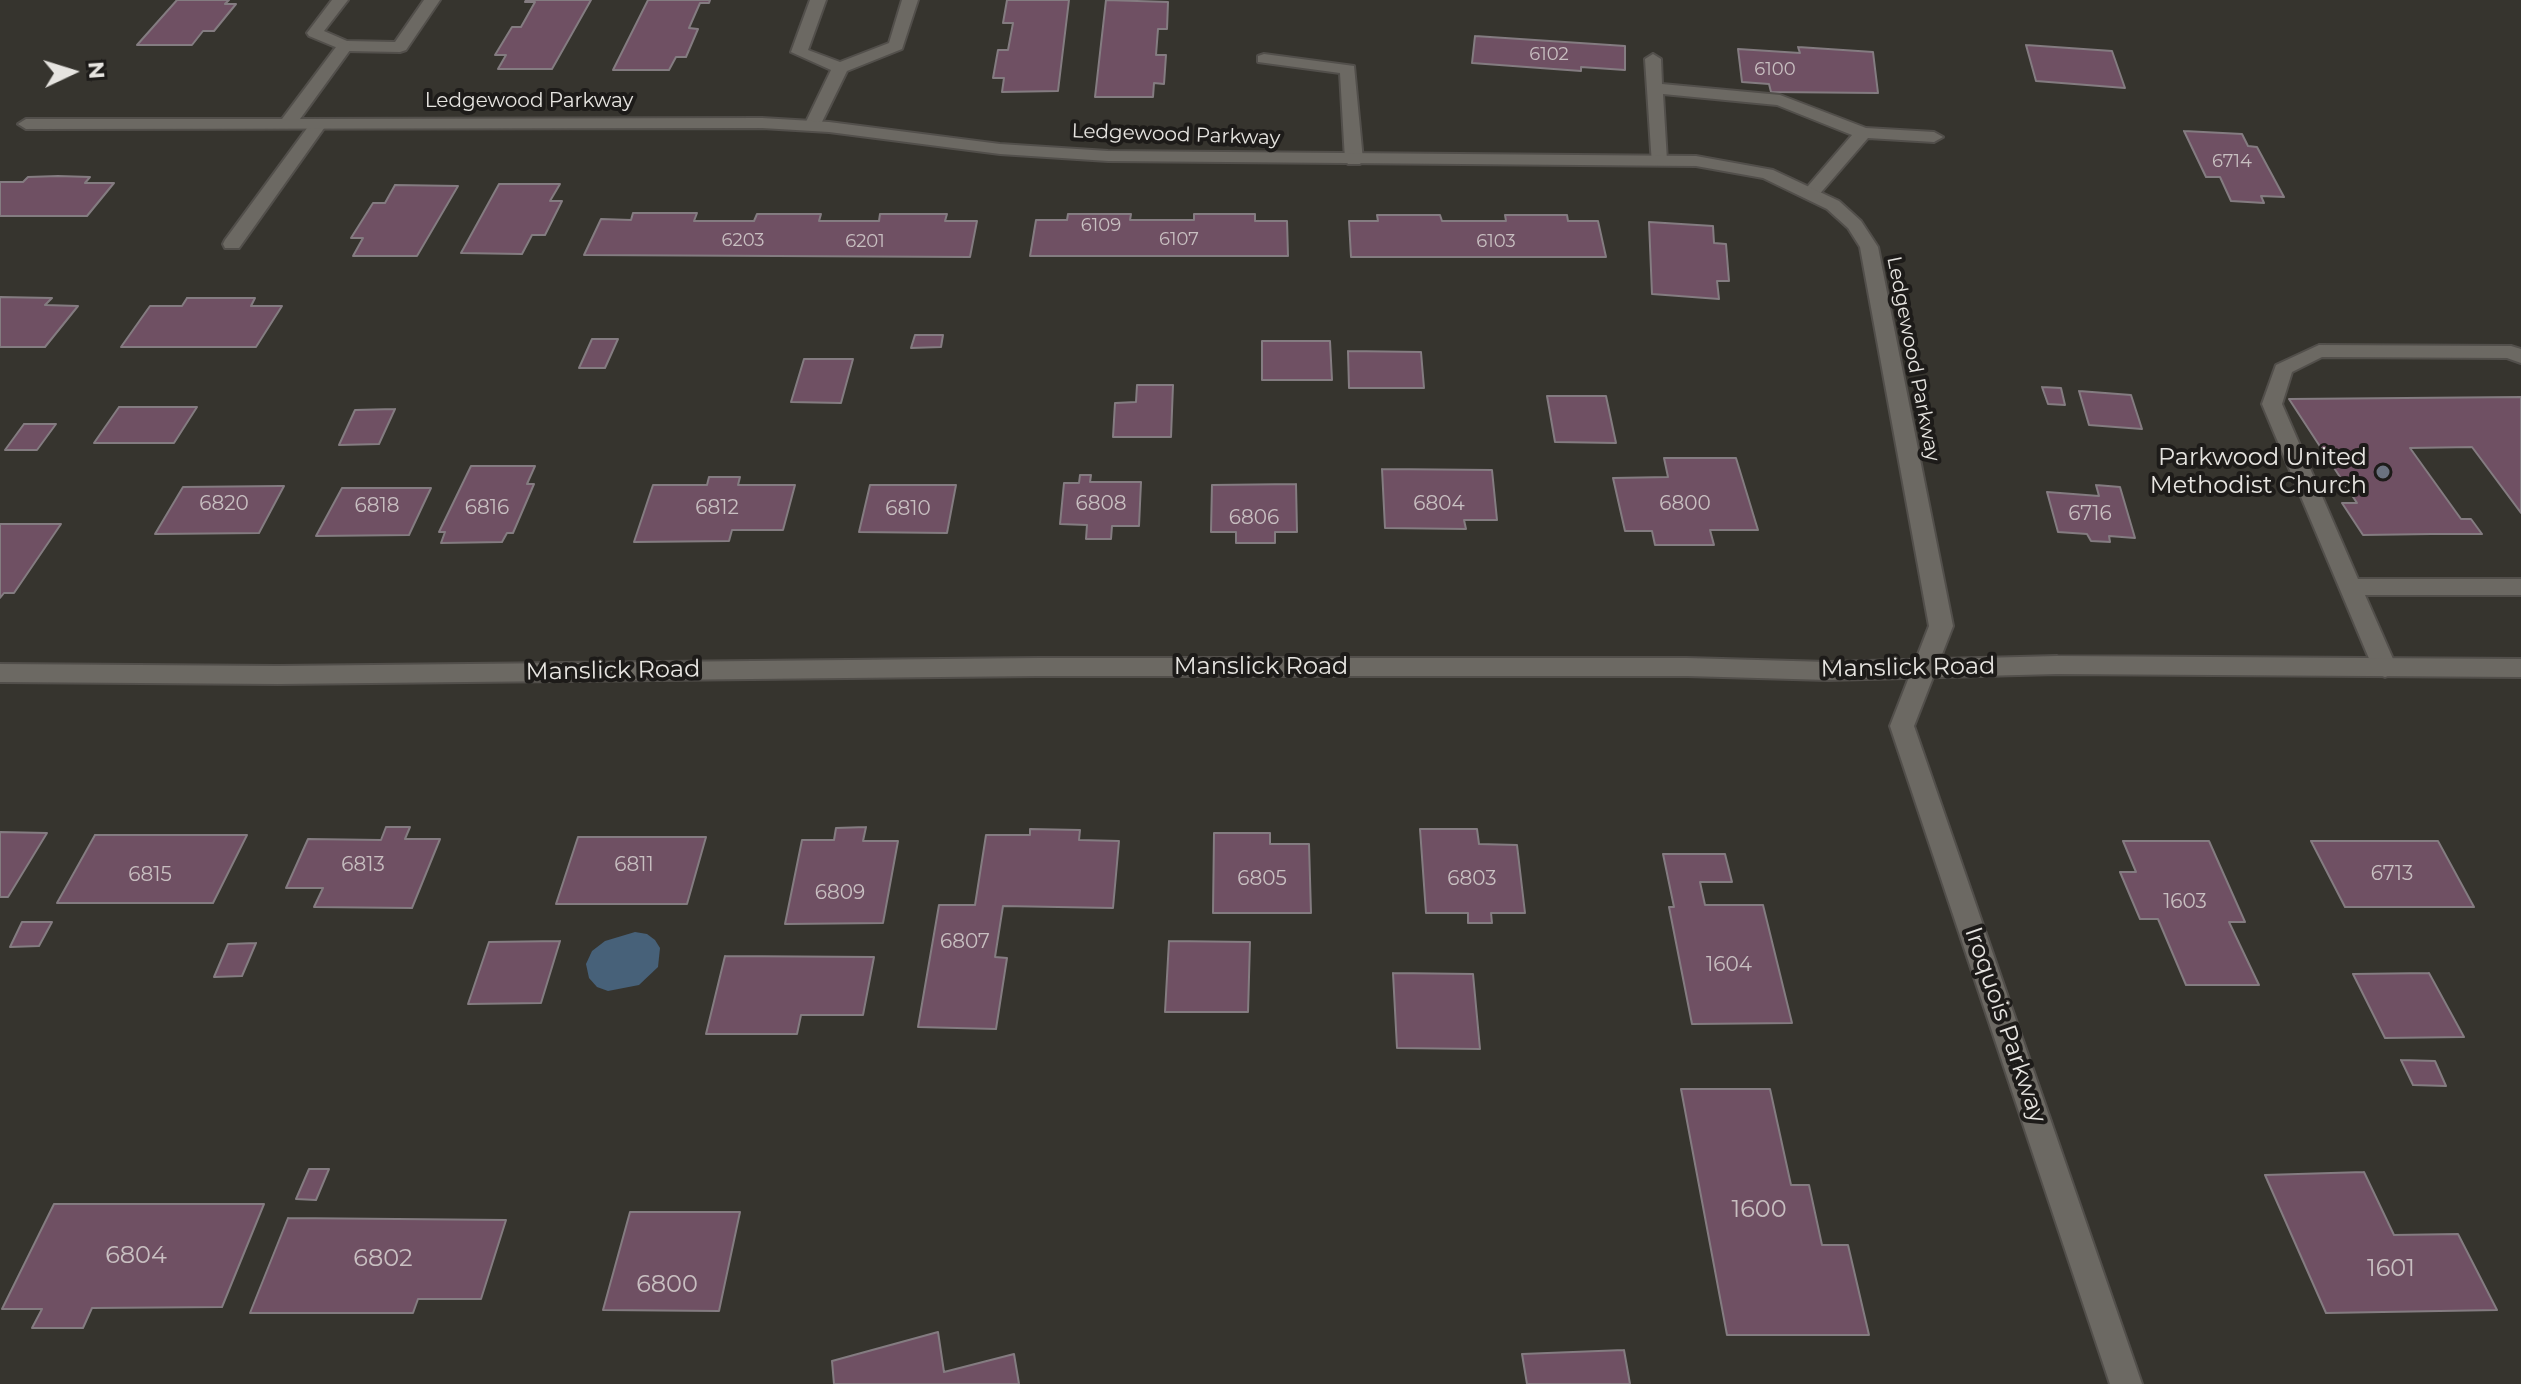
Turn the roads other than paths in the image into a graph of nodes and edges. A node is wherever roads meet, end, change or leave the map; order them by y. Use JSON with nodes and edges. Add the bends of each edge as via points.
{"nodes":[{"id":1,"x":340,"y":0,"type":"edge"},
{"id":2,"x":432,"y":0,"type":"edge"},
{"id":3,"x":818,"y":0,"type":"edge"},
{"id":4,"x":910,"y":0,"type":"edge"},
{"id":5,"x":345,"y":46,"type":"junction"},
{"id":6,"x":1264,"y":59,"type":"dead end"},
{"id":7,"x":1653,"y":59,"type":"dead end"},
{"id":8,"x":840,"y":68,"type":"junction"},
{"id":9,"x":1654,"y":88,"type":"junction"},
{"id":10,"x":26,"y":124,"type":"dead end"},
{"id":11,"x":287,"y":124,"type":"junction"},
{"id":12,"x":319,"y":124,"type":"junction"},
{"id":13,"x":812,"y":126,"type":"junction"},
{"id":14,"x":1863,"y":133,"type":"junction"},
{"id":15,"x":1934,"y":137,"type":"dead end"},
{"id":16,"x":1354,"y":160,"type":"junction"},
{"id":17,"x":1658,"y":161,"type":"junction"},
{"id":18,"x":1811,"y":193,"type":"junction"},
{"id":19,"x":232,"y":244,"type":"dead end"},
{"id":20,"x":2521,"y":357,"type":"edge"},
{"id":21,"x":2348,"y":587,"type":"junction"},
{"id":22,"x":2521,"y":587,"type":"edge"},
{"id":23,"x":1924,"y":667,"type":"junction"},
{"id":24,"x":2385,"y":668,"type":"junction"},
{"id":25,"x":2521,"y":668,"type":"edge"},
{"id":26,"x":0,"y":673,"type":"edge"},
{"id":27,"x":2126,"y":1384,"type":"edge"}],
"edges":[{"from":1,"to":5,"type":"street","via":[[315,33]]},
{"from":2,"to":5,"type":"street","via":[[400,47]]},
{"from":3,"to":8,"type":"street","via":[[799,52]]},
{"from":4,"to":8,"type":"street","via":[[896,46]]},
{"from":5,"to":11,"type":"street"},
{"from":6,"to":16,"type":"street","via":[[1348,69]]},
{"from":7,"to":9,"type":"street"},
{"from":8,"to":13,"type":"street"},
{"from":9,"to":14,"type":"street","via":[[1780,100]]},
{"from":9,"to":17,"type":"street"},
{"from":10,"to":11,"type":"street","name":"Ledgewood Parkway"},
{"from":11,"to":12,"type":"street","name":"Ledgewood Parkway"},
{"from":12,"to":13,"type":"street","name":"Ledgewood Parkway"},
{"from":12,"to":19,"type":"street"},
{"from":13,"to":16,"type":"street","name":"Ledgewood Parkway","via":[[1093,155]]},
{"from":14,"to":15,"type":"street"},
{"from":14,"to":18,"type":"street"},
{"from":16,"to":17,"type":"street","name":"Ledgewood Parkway"},
{"from":17,"to":18,"type":"street","name":"Ledgewood Parkway","via":[[1736,166]]},
{"from":18,"to":23,"type":"street","name":"Ledgewood Parkway","via":[[1855,225],[1869,247],[1941,626]]},
{"from":20,"to":21,"type":"street","via":[[2511,352],[2319,351],[2283,369],[2272,404]]},
{"from":21,"to":22,"type":"street"},
{"from":21,"to":24,"type":"street"},
{"from":23,"to":24,"type":"street","name":"Manslick Road"},
{"from":23,"to":26,"type":"street","name":"Manslick Road"},
{"from":23,"to":27,"type":"street","name":"Iroquois Parkway","via":[[1902,726]]},
{"from":24,"to":25,"type":"street","name":"Manslick Road"}]}
